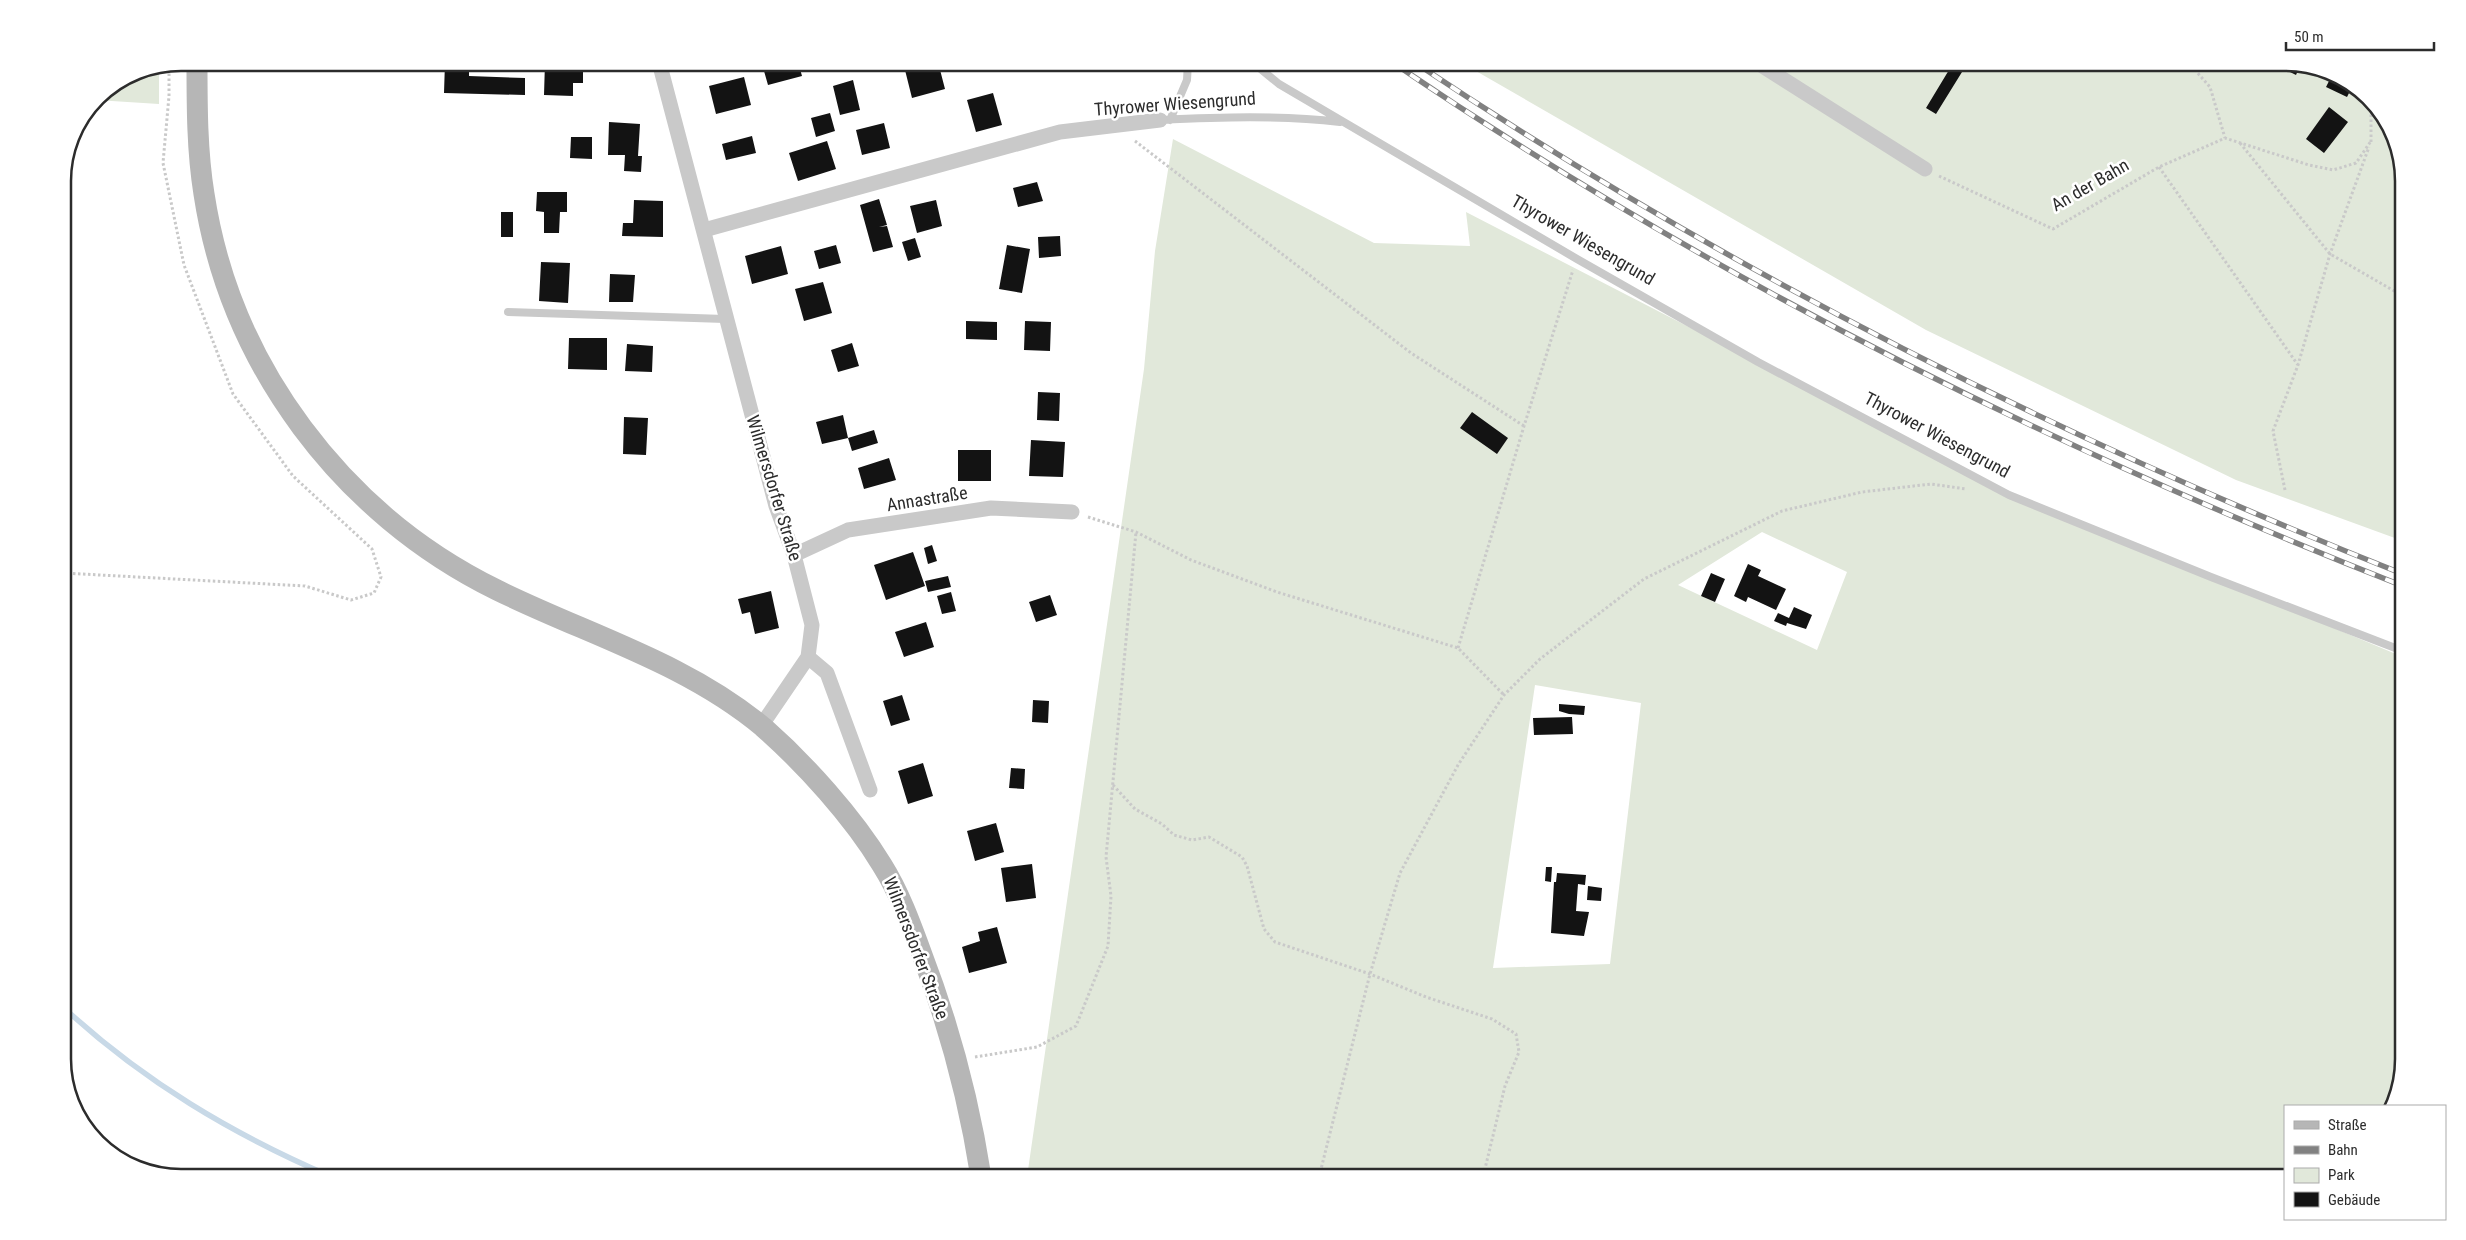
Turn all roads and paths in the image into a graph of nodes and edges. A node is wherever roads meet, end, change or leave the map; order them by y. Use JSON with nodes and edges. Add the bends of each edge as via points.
{"nodes":[{"id":1,"x":198,"y":71,"type":"edge"},
{"id":2,"x":661,"y":71,"type":"edge"},
{"id":3,"x":1188,"y":71,"type":"edge"},
{"id":4,"x":1263,"y":71,"type":"edge"},
{"id":5,"x":1770,"y":71,"type":"edge"},
{"id":6,"x":2196,"y":71,"type":"edge"},
{"id":7,"x":169,"y":72,"type":"edge"},
{"id":8,"x":2371,"y":113,"type":"edge"},
{"id":9,"x":1165,"y":120,"type":"junction"},
{"id":10,"x":1344,"y":123,"type":"junction"},
{"id":11,"x":1115,"y":126,"type":"junction"},
{"id":12,"x":2225,"y":138,"type":"junction"},
{"id":13,"x":2371,"y":142,"type":"junction"},
{"id":14,"x":2240,"y":143,"type":"junction"},
{"id":15,"x":2159,"y":167,"type":"junction"},
{"id":16,"x":1925,"y":169,"type":"joint"},
{"id":17,"x":704,"y":230,"type":"junction"},
{"id":18,"x":2330,"y":254,"type":"junction"},
{"id":19,"x":1577,"y":259,"type":"junction"},
{"id":20,"x":2395,"y":291,"type":"edge"},
{"id":21,"x":508,"y":312,"type":"dead end"},
{"id":22,"x":725,"y":319,"type":"junction"},
{"id":23,"x":2298,"y":365,"type":"junction"},
{"id":24,"x":1524,"y":426,"type":"junction"},
{"id":25,"x":1970,"y":490,"type":"dead end"},
{"id":26,"x":2285,"y":490,"type":"dead end"},
{"id":27,"x":1072,"y":512,"type":"joint"},
{"id":28,"x":1136,"y":532,"type":"junction"},
{"id":29,"x":794,"y":555,"type":"junction"},
{"id":30,"x":71,"y":573,"type":"edge"},
{"id":31,"x":1458,"y":648,"type":"junction"},
{"id":32,"x":2395,"y":648,"type":"edge"},
{"id":33,"x":808,"y":657,"type":"junction"},
{"id":34,"x":1504,"y":695,"type":"junction"},
{"id":35,"x":761,"y":726,"type":"junction"},
{"id":36,"x":1112,"y":785,"type":"junction"},
{"id":37,"x":870,"y":790,"type":"dead end"},
{"id":38,"x":1370,"y":974,"type":"junction"},
{"id":39,"x":957,"y":1060,"type":"junction"},
{"id":40,"x":979,"y":1169,"type":"edge"},
{"id":41,"x":1321,"y":1169,"type":"edge"},
{"id":42,"x":1485,"y":1169,"type":"edge"}],
"edges":[{"from":1,"to":35,"type":"main road","via":[[200,164],[216,250],[252,348],[288,410],[312,442],[372,506],[447,563],[499,591],[666,666]]},
{"from":2,"to":17,"type":"street","name":"Wilmersdorfer Straße"},
{"from":3,"to":9,"type":"lane","via":[[1187,80]]},
{"from":4,"to":10,"type":"lane"},
{"from":5,"to":16,"type":"street"},
{"from":6,"to":12,"type":"path","via":[[2210,87]]},
{"from":7,"to":30,"type":"path","via":[[163,163],[184,265],[233,394],[293,476],[372,549],[381,577],[374,593],[351,600],[305,586]]},
{"from":8,"to":13,"type":"path"},
{"from":9,"to":10,"type":"lane","name":"Thyrower Wiesengrund","via":[[1222,116],[1305,118]]},
{"from":9,"to":11,"type":"street","name":"Thyrower Wiesengrund"},
{"from":10,"to":19,"type":"lane","name":"Thyrower Wiesengrund"},
{"from":11,"to":17,"type":"street","name":"Thyrower Wiesengrund","via":[[1060,132]]},
{"from":11,"to":24,"type":"path","via":[[1411,353]]},
{"from":12,"to":14,"type":"path"},
{"from":12,"to":15,"type":"path","name":"An der Bahn"},
{"from":13,"to":14,"type":"path","via":[[2356,163],[2333,170]]},
{"from":13,"to":18,"type":"path"},
{"from":14,"to":18,"type":"path"},
{"from":15,"to":16,"type":"path","name":"An der Bahn","via":[[2052,229]]},
{"from":15,"to":23,"type":"path"},
{"from":17,"to":22,"type":"street","name":"Wilmersdorfer Straße"},
{"from":18,"to":20,"type":"path"},
{"from":18,"to":23,"type":"path"},
{"from":19,"to":24,"type":"path"},
{"from":19,"to":32,"type":"lane","name":"Thyrower Wiesengrund","via":[[1758,362],[2009,494]]},
{"from":21,"to":22,"type":"lane"},
{"from":22,"to":29,"type":"street","name":"Wilmersdorfer Straße","via":[[776,506]]},
{"from":23,"to":26,"type":"path","via":[[2274,431]]},
{"from":24,"to":31,"type":"path"},
{"from":25,"to":34,"type":"path","via":[[1931,484],[1862,492],[1782,511],[1644,579],[1540,659]]},
{"from":27,"to":28,"type":"path"},
{"from":27,"to":29,"type":"street","name":"Annastraße","via":[[992,508],[867,527],[848,530]]},
{"from":28,"to":31,"type":"path","via":[[1191,560],[1269,589]]},
{"from":28,"to":36,"type":"path"},
{"from":29,"to":33,"type":"street","name":"Wilmersdorfer Straße","via":[[812,625]]},
{"from":31,"to":34,"type":"path"},
{"from":33,"to":35,"type":"street","name":"Wilmersdorfer Straße"},
{"from":33,"to":37,"type":"street","via":[[828,673]]},
{"from":34,"to":38,"type":"path","via":[[1458,766],[1400,873]]},
{"from":35,"to":39,"type":"main road","name":"Wilmersdorfer Straße","via":[[798,760],[857,827],[884,868],[906,913],[931,978]]},
{"from":36,"to":38,"type":"path","via":[[1135,809],[1174,835],[1192,840],[1209,837],[1242,857],[1264,929],[1275,942]]},
{"from":36,"to":39,"type":"path","via":[[1106,857],[1111,896],[1108,946],[1076,1026],[1037,1046]]},
{"from":38,"to":41,"type":"path"},
{"from":38,"to":42,"type":"path","via":[[1492,1019],[1516,1034],[1519,1052],[1504,1086]]},
{"from":39,"to":40,"type":"main road","name":"Wilmersdorfer Straße"}]}
